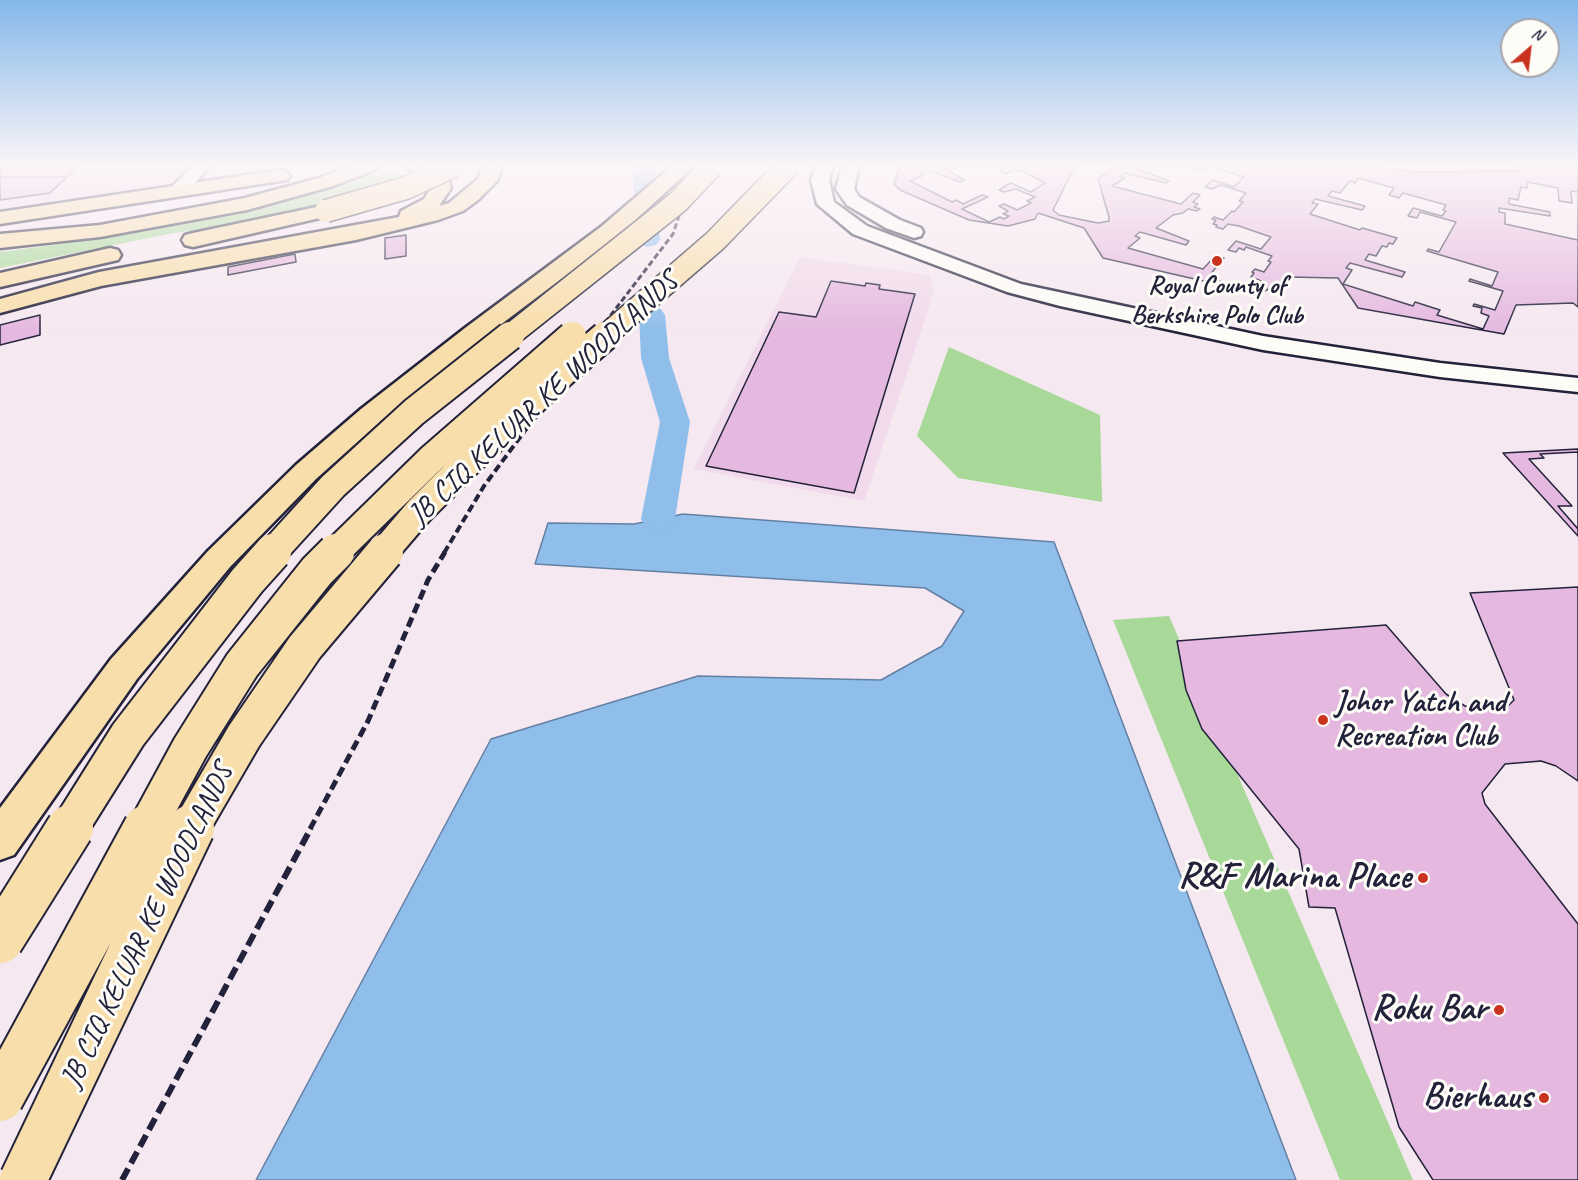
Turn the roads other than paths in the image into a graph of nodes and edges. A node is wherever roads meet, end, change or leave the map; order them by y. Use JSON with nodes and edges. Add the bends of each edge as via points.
{"nodes":[{"id":1,"x":160,"y":221,"type":"edge"},
{"id":2,"x":278,"y":221,"type":"edge"},
{"id":3,"x":390,"y":221,"type":"edge"},
{"id":4,"x":409,"y":221,"type":"edge"},
{"id":5,"x":621,"y":221,"type":"edge"},
{"id":6,"x":654,"y":221,"type":"edge"},
{"id":7,"x":707,"y":221,"type":"edge"},
{"id":8,"x":734,"y":221,"type":"edge"},
{"id":9,"x":848,"y":221,"type":"edge"},
{"id":10,"x":888,"y":221,"type":"edge"},
{"id":11,"x":356,"y":233,"type":"junction"},
{"id":12,"x":0,"y":241,"type":"edge"},
{"id":13,"x":169,"y":244,"type":"dead end"},
{"id":14,"x":135,"y":250,"type":"dead end"},
{"id":15,"x":1013,"y":267,"type":"dead end"},
{"id":16,"x":1033,"y":273,"type":"dead end"},
{"id":17,"x":0,"y":280,"type":"edge"},
{"id":18,"x":0,"y":306,"type":"edge"},
{"id":19,"x":1159,"y":312,"type":"junction"},
{"id":20,"x":1578,"y":366,"type":"edge"},
{"id":21,"x":1578,"y":385,"type":"edge"},
{"id":22,"x":0,"y":841,"type":"edge"},
{"id":23,"x":0,"y":940,"type":"edge"},
{"id":24,"x":0,"y":1098,"type":"edge"},
{"id":25,"x":23,"y":1180,"type":"edge"}],
"edges":[{"from":1,"to":12,"type":"main road"},
{"from":2,"to":13,"type":"main road","bridge":true},
{"from":3,"to":11,"type":"main road"},
{"from":4,"to":11,"type":"main road"},
{"from":5,"to":22,"type":"main road","via":[[371,415],[306,472],[219,559],[124,669]]},
{"from":6,"to":23,"type":"main road","bridge":true,"via":[[414,412],[333,486],[247,581],[128,735]]},
{"from":7,"to":24,"type":"main road","bridge":true,"via":[[660,266],[525,375],[432,458],[317,571],[242,665],[190,748]]},
{"from":8,"to":25,"type":"main road","name":"JB CIQ KELUAR KE WOODLANDS","bridge":true,"via":[[470,460],[418,512],[304,646],[244,736],[182,843]]},
{"from":9,"to":19,"type":"street","via":[[860,230],[1014,288],[1060,300]]},
{"from":10,"to":15,"type":"street"},
{"from":11,"to":18,"type":"main road","via":[[99,279]]},
{"from":14,"to":17,"type":"main road"},
{"from":16,"to":19,"type":"street"},
{"from":19,"to":20,"type":"street","via":[[1516,363]]},
{"from":19,"to":21,"type":"street","via":[[1263,343],[1440,370]]}]}
